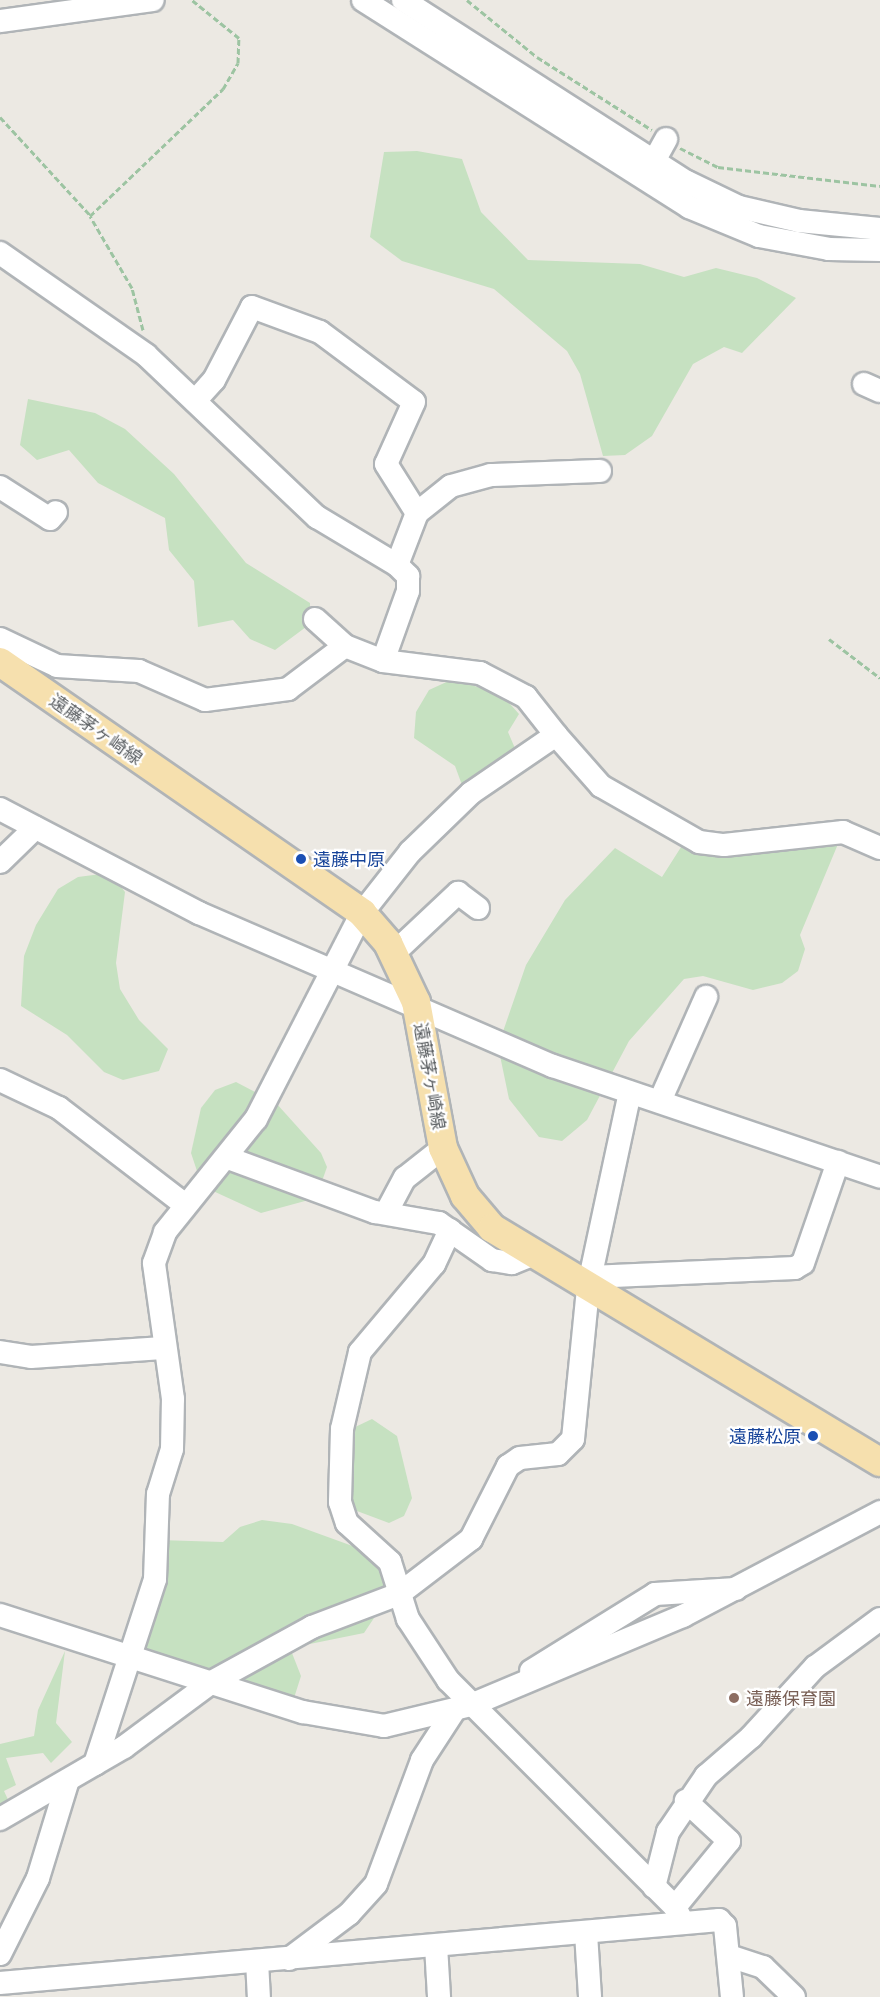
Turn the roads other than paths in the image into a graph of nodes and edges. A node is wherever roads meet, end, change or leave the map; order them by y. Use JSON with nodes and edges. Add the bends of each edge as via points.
{"nodes":[{"id":1,"x":153,"y":0,"type":"edge"},
{"id":2,"x":363,"y":0,"type":"edge"},
{"id":3,"x":403,"y":0,"type":"edge"},
{"id":4,"x":0,"y":21,"type":"edge"},
{"id":5,"x":666,"y":139,"type":"dead end"},
{"id":6,"x":654,"y":161,"type":"junction"},
{"id":7,"x":880,"y":229,"type":"edge"},
{"id":8,"x":880,"y":250,"type":"edge"},
{"id":9,"x":0,"y":253,"type":"edge"},
{"id":10,"x":195,"y":401,"type":"junction"},
{"id":11,"x":600,"y":471,"type":"dead end"},
{"id":12,"x":0,"y":487,"type":"edge"},
{"id":13,"x":56,"y":512,"type":"dead end"},
{"id":14,"x":417,"y":513,"type":"junction"},
{"id":15,"x":397,"y":565,"type":"junction"},
{"id":16,"x":315,"y":619,"type":"dead end"},
{"id":17,"x":0,"y":639,"type":"edge"},
{"id":18,"x":345,"y":646,"type":"junction"},
{"id":19,"x":0,"y":662,"type":"edge"},
{"id":20,"x":383,"y":662,"type":"junction"},
{"id":21,"x":556,"y":735,"type":"junction"},
{"id":22,"x":0,"y":809,"type":"edge"},
{"id":23,"x":35,"y":828,"type":"junction"},
{"id":24,"x":880,"y":848,"type":"edge"},
{"id":25,"x":0,"y":862,"type":"edge"},
{"id":26,"x":478,"y":908,"type":"dead end"},
{"id":27,"x":362,"y":913,"type":"junction"},
{"id":28,"x":394,"y":953,"type":"junction"},
{"id":29,"x":335,"y":970,"type":"junction"},
{"id":30,"x":706,"y":997,"type":"dead end"},
{"id":31,"x":416,"y":1002,"type":"junction"},
{"id":32,"x":0,"y":1080,"type":"edge"},
{"id":33,"x":630,"y":1092,"type":"junction"},
{"id":34,"x":660,"y":1101,"type":"junction"},
{"id":35,"x":443,"y":1148,"type":"junction"},
{"id":36,"x":228,"y":1158,"type":"junction"},
{"id":37,"x":838,"y":1162,"type":"junction"},
{"id":38,"x":880,"y":1177,"type":"edge"},
{"id":39,"x":184,"y":1204,"type":"junction"},
{"id":40,"x":386,"y":1213,"type":"junction"},
{"id":41,"x":450,"y":1230,"type":"junction"},
{"id":42,"x":532,"y":1255,"type":"junction"},
{"id":43,"x":589,"y":1283,"type":"junction"},
{"id":44,"x":163,"y":1348,"type":"junction"},
{"id":45,"x":0,"y":1352,"type":"edge"},
{"id":46,"x":880,"y":1462,"type":"edge"},
{"id":47,"x":880,"y":1512,"type":"edge"},
{"id":48,"x":738,"y":1589,"type":"junction"},
{"id":49,"x":399,"y":1594,"type":"junction"},
{"id":50,"x":0,"y":1615,"type":"edge"},
{"id":51,"x":880,"y":1619,"type":"edge"},
{"id":52,"x":131,"y":1657,"type":"junction"},
{"id":53,"x":212,"y":1682,"type":"junction"},
{"id":54,"x":506,"y":1690,"type":"junction"},
{"id":55,"x":462,"y":1708,"type":"junction"},
{"id":56,"x":95,"y":1764,"type":"junction"},
{"id":57,"x":68,"y":1780,"type":"junction"},
{"id":58,"x":686,"y":1801,"type":"junction"},
{"id":59,"x":0,"y":1819,"type":"edge"},
{"id":60,"x":654,"y":1887,"type":"junction"},
{"id":61,"x":679,"y":1915,"type":"junction"},
{"id":62,"x":586,"y":1933,"type":"junction"},
{"id":63,"x":436,"y":1946,"type":"junction"},
{"id":64,"x":0,"y":1954,"type":"edge"},
{"id":65,"x":729,"y":1956,"type":"junction"},
{"id":66,"x":289,"y":1959,"type":"junction"},
{"id":67,"x":257,"y":1961,"type":"junction"},
{"id":68,"x":0,"y":1983,"type":"edge"},
{"id":69,"x":259,"y":1997,"type":"edge"},
{"id":70,"x":439,"y":1997,"type":"edge"},
{"id":71,"x":590,"y":1997,"type":"edge"},
{"id":72,"x":732,"y":1997,"type":"edge"},
{"id":73,"x":794,"y":1997,"type":"edge"}],
"edges":[{"from":1,"to":4,"type":"street"},
{"from":2,"to":8,"type":"street","via":[[689,207],[759,236],[829,249]]},
{"from":3,"to":6,"type":"street"},
{"from":5,"to":6,"type":"street"},
{"from":6,"to":7,"type":"street","via":[[739,207],[799,221]]},
{"from":9,"to":10,"type":"street","via":[[146,355]]},
{"from":10,"to":14,"type":"street","via":[[214,380],[252,307],[320,333],[414,402],[386,465]]},
{"from":10,"to":15,"type":"street","via":[[317,517],[380,549]]},
{"from":11,"to":14,"type":"street","via":[[491,475],[451,486]]},
{"from":12,"to":13,"type":"street","via":[[50,519]]},
{"from":14,"to":15,"type":"street"},
{"from":15,"to":20,"type":"street","via":[[408,576],[408,591]]},
{"from":16,"to":18,"type":"street"},
{"from":17,"to":18,"type":"street","via":[[57,666],[139,671],[205,700],[288,689]]},
{"from":18,"to":20,"type":"street"},
{"from":19,"to":27,"type":"main road","name":"遠藤茅ヶ崎線"},
{"from":20,"to":21,"type":"street","via":[[480,673],[525,697]]},
{"from":21,"to":24,"type":"street","via":[[601,786],[699,842],[724,845],[843,832]]},
{"from":21,"to":27,"type":"street","via":[[471,793],[410,852]]},
{"from":22,"to":23,"type":"street"},
{"from":23,"to":25,"type":"street"},
{"from":23,"to":29,"type":"street","via":[[199,913]]},
{"from":26,"to":28,"type":"street","via":[[458,893]]},
{"from":27,"to":28,"type":"main road","name":"遠藤茅ヶ崎線"},
{"from":27,"to":29,"type":"street"},
{"from":28,"to":31,"type":"main road","name":"遠藤茅ヶ崎線"},
{"from":29,"to":31,"type":"street"},
{"from":29,"to":36,"type":"street","via":[[256,1119]]},
{"from":30,"to":34,"type":"street"},
{"from":31,"to":33,"type":"street","via":[[553,1065]]},
{"from":31,"to":35,"type":"main road","name":"遠藤茅ヶ崎線"},
{"from":32,"to":39,"type":"street","via":[[59,1108]]},
{"from":33,"to":34,"type":"street"},
{"from":33,"to":43,"type":"street"},
{"from":34,"to":37,"type":"street"},
{"from":35,"to":40,"type":"street","via":[[405,1178]]},
{"from":35,"to":42,"type":"main road","name":"遠藤茅ヶ崎線","via":[[477,1211]]},
{"from":36,"to":39,"type":"street"},
{"from":36,"to":40,"type":"street"},
{"from":37,"to":38,"type":"street"},
{"from":37,"to":43,"type":"street","via":[[803,1263],[795,1268]]},
{"from":39,"to":44,"type":"street","via":[[165,1232],[154,1263]]},
{"from":40,"to":41,"type":"street","via":[[418,1216]]},
{"from":41,"to":42,"type":"street","via":[[492,1260],[512,1263]]},
{"from":41,"to":49,"type":"street","via":[[434,1264],[360,1352],[343,1413],[340,1502],[355,1534],[390,1562]]},
{"from":42,"to":43,"type":"main road","name":"遠藤茅ヶ崎線"},
{"from":43,"to":46,"type":"main road","name":"遠藤茅ヶ崎線"},
{"from":43,"to":49,"type":"street","via":[[573,1438],[558,1454],[520,1458],[508,1466],[471,1539]]},
{"from":44,"to":45,"type":"street","via":[[31,1357]]},
{"from":44,"to":52,"type":"street","via":[[173,1398],[172,1449],[158,1494],[155,1579]]},
{"from":47,"to":48,"type":"street"},
{"from":48,"to":54,"type":"street"},
{"from":48,"to":54,"type":"street","via":[[680,1588],[633,1603]]},
{"from":49,"to":53,"type":"street","via":[[312,1627]]},
{"from":49,"to":55,"type":"street","via":[[430,1658]]},
{"from":50,"to":52,"type":"street"},
{"from":51,"to":58,"type":"street","via":[[814,1667]]},
{"from":52,"to":53,"type":"street"},
{"from":52,"to":56,"type":"street"},
{"from":53,"to":55,"type":"street","via":[[358,1725],[406,1723]]},
{"from":53,"to":56,"type":"street"},
{"from":54,"to":55,"type":"street"},
{"from":55,"to":60,"type":"street"},
{"from":55,"to":66,"type":"street","via":[[422,1760],[376,1884],[349,1914]]},
{"from":56,"to":57,"type":"street"},
{"from":57,"to":59,"type":"street"},
{"from":57,"to":64,"type":"street","via":[[38,1878]]},
{"from":58,"to":60,"type":"street","via":[[668,1832]]},
{"from":58,"to":61,"type":"street","via":[[729,1841]]},
{"from":60,"to":61,"type":"street"},
{"from":61,"to":62,"type":"street"},
{"from":61,"to":65,"type":"street","via":[[719,1920],[725,1926]]},
{"from":62,"to":63,"type":"street"},
{"from":62,"to":71,"type":"street"},
{"from":63,"to":66,"type":"street"},
{"from":63,"to":70,"type":"street"},
{"from":65,"to":72,"type":"street"},
{"from":65,"to":73,"type":"street","via":[[763,1967]]},
{"from":66,"to":67,"type":"street"},
{"from":67,"to":68,"type":"street"},
{"from":67,"to":69,"type":"street"}]}
